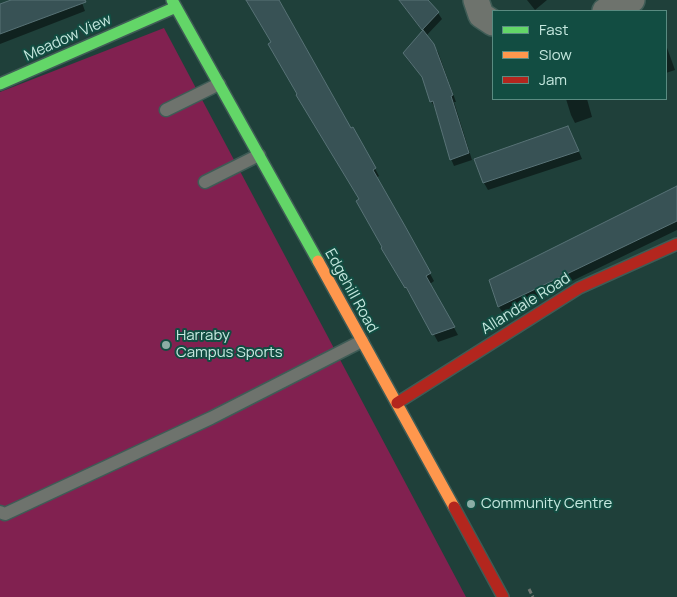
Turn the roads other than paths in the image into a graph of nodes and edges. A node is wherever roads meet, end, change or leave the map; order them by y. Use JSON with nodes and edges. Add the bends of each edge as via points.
{"nodes":[{"id":1,"x":476,"y":0,"type":"edge"},
{"id":2,"x":632,"y":0,"type":"edge"},
{"id":3,"x":174,"y":4,"type":"edge"},
{"id":4,"x":607,"y":10,"type":"edge"},
{"id":5,"x":492,"y":22,"type":"edge"},
{"id":6,"x":0,"y":84,"type":"edge"},
{"id":7,"x":220,"y":84,"type":"junction"},
{"id":8,"x":166,"y":110,"type":"dead end"},
{"id":9,"x":259,"y":155,"type":"junction"},
{"id":10,"x":205,"y":182,"type":"dead end"},
{"id":11,"x":677,"y":244,"type":"edge"},
{"id":12,"x":362,"y":341,"type":"junction"},
{"id":13,"x":397,"y":403,"type":"junction"},
{"id":14,"x":0,"y":512,"type":"edge"},
{"id":15,"x":503,"y":597,"type":"edge"}],
"edges":[{"from":1,"to":5,"type":"street","via":[[481,15]]},
{"from":2,"to":4,"type":"street"},
{"from":3,"to":6,"type":"street","name":"Meadow View"},
{"from":3,"to":7,"type":"street","name":"Edgehill Road"},
{"from":7,"to":8,"type":"lane"},
{"from":7,"to":9,"type":"street","name":"Edgehill Road"},
{"from":9,"to":10,"type":"lane"},
{"from":9,"to":12,"type":"street","name":"Edgehill Road"},
{"from":11,"to":13,"type":"street","name":"Allandale Road","via":[[578,288]]},
{"from":12,"to":13,"type":"street","name":"Edgehill Road"},
{"from":12,"to":14,"type":"lane","via":[[202,422],[5,514]]},
{"from":13,"to":15,"type":"street","name":"Edgehill Road"}]}
